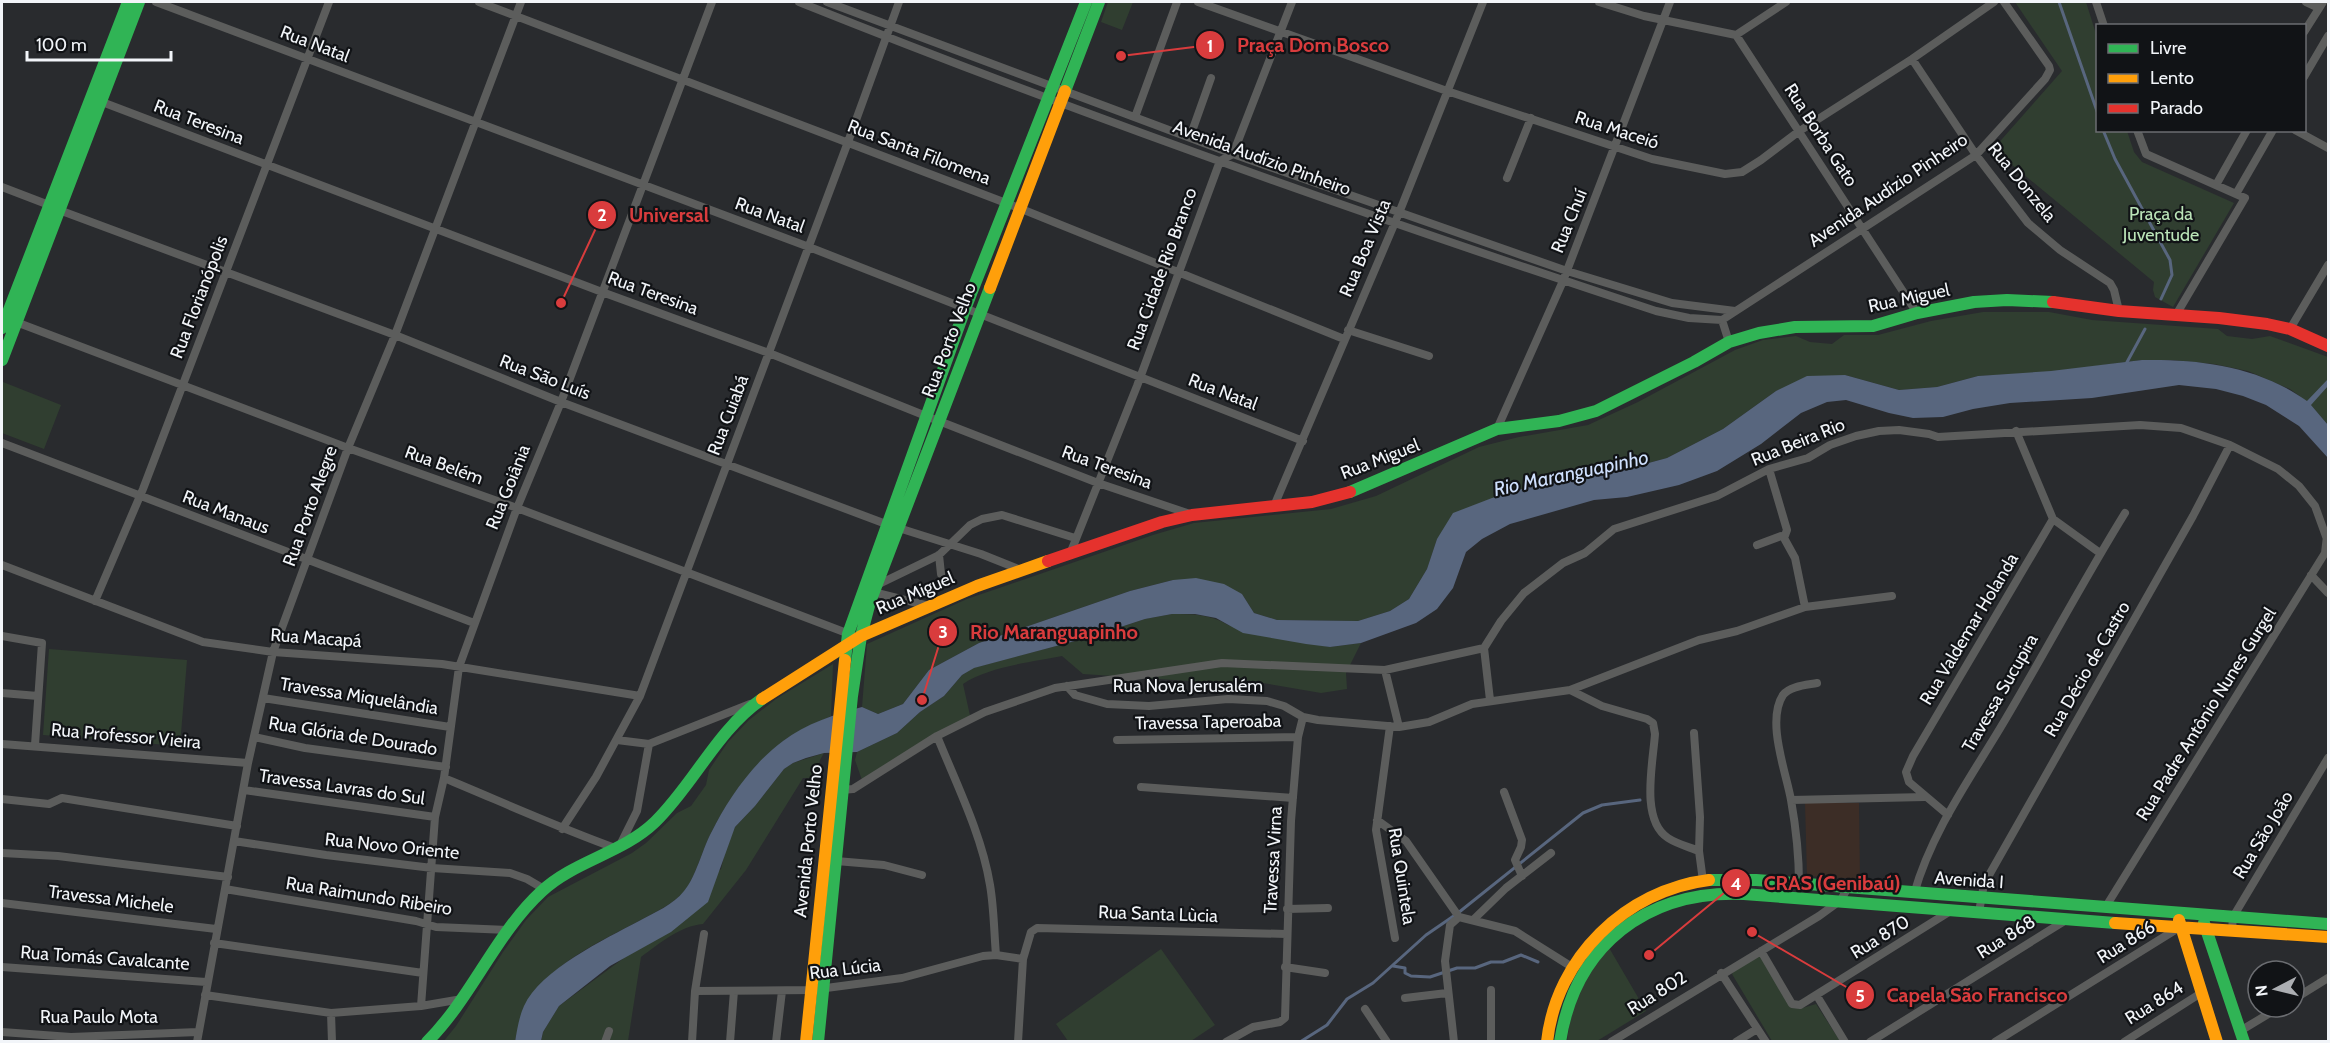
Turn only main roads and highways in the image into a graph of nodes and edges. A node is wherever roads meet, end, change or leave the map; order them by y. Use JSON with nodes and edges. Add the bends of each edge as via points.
{"nodes":[{"id":1,"x":128,"y":2,"type":"edge"},
{"id":2,"x":139,"y":2,"type":"edge"},
{"id":3,"x":1086,"y":2,"type":"edge"},
{"id":4,"x":1099,"y":2,"type":"edge"},
{"id":5,"x":1056,"y":95,"type":"junction"},
{"id":6,"x":1013,"y":206,"type":"junction"},
{"id":7,"x":54,"y":207,"type":"junction"},
{"id":8,"x":8,"y":317,"type":"edge"},
{"id":9,"x":2,"y":328,"type":"edge"},
{"id":10,"x":2328,"y":346,"type":"edge"},
{"id":11,"x":2,"y":360,"type":"edge"},
{"id":12,"x":932,"y":419,"type":"junction"},
{"id":13,"x":892,"y":526,"type":"junction"},
{"id":14,"x":861,"y":636,"type":"junction"},
{"id":15,"x":847,"y":640,"type":"junction"},
{"id":16,"x":846,"y":695,"type":"junction"},
{"id":17,"x":840,"y":755,"type":"junction"},
{"id":18,"x":2177,"y":913,"type":"junction"},
{"id":19,"x":2201,"y":915,"type":"junction"},
{"id":20,"x":2233,"y":924,"type":"junction"},
{"id":21,"x":2328,"y":924,"type":"edge"},
{"id":22,"x":2181,"y":927,"type":"junction"},
{"id":23,"x":2206,"y":928,"type":"junction"},
{"id":24,"x":2328,"y":937,"type":"edge"},
{"id":25,"x":817,"y":989,"type":"junction"},
{"id":26,"x":2242,"y":1036,"type":"edge"},
{"id":27,"x":428,"y":1041,"type":"edge"},
{"id":28,"x":806,"y":1041,"type":"edge"},
{"id":29,"x":818,"y":1041,"type":"edge"},
{"id":30,"x":1547,"y":1041,"type":"edge"},
{"id":31,"x":1560,"y":1041,"type":"edge"},
{"id":32,"x":2217,"y":1041,"type":"edge"}],
"edges":[{"from":1,"to":7,"type":"main road"},
{"from":2,"to":7,"type":"main road","via":[[102,102]]},
{"from":3,"to":5,"type":"main road","name":"Rua Porto Velho"},
{"from":4,"to":5,"type":"main road","name":"Rua Porto Velho"},
{"from":5,"to":6,"type":"main road","name":"Rua Porto Velho"},
{"from":6,"to":12,"type":"main road","name":"Rua Porto Velho","via":[[978,314]]},
{"from":6,"to":12,"type":"main road","name":"Rua Porto Velho","via":[[965,309]]},
{"from":7,"to":8,"type":"main road"},
{"from":8,"to":9,"type":"main road"},
{"from":8,"to":11,"type":"main road"},
{"from":10,"to":14,"type":"main road","name":"Rua Miguel","via":[[2290,329],[2219,318],[2007,300],[1974,302],[1872,326],[1794,327],[1759,333],[1729,342],[1596,411],[1559,421],[1497,429],[1359,489],[1312,502],[1162,522],[1021,570]]},
{"from":12,"to":13,"type":"main road","name":"Rua Porto Velho"},
{"from":13,"to":14,"type":"main road","name":"Rua Porto Velho"},
{"from":13,"to":15,"type":"main road","name":"Rua Porto Velho"},
{"from":14,"to":15,"type":"main road","name":"Rua Miguel"},
{"from":14,"to":16,"type":"main road","name":"Rua Porto Velho"},
{"from":15,"to":16,"type":"main road","name":"Rua Porto Velho"},
{"from":15,"to":27,"type":"main road","name":"Rua Miguel","via":[[737,719],[670,806],[645,830],[544,890],[520,914],[448,1021]]},
{"from":16,"to":17,"type":"main road","name":"Avenida Porto Velho"},
{"from":17,"to":25,"type":"main road","name":"Avenida Porto Velho"},
{"from":17,"to":25,"type":"main road","name":"Avenida Porto Velho","via":[[842,790],[836,861]]},
{"from":18,"to":19,"type":"main road","name":"Avenida I"},
{"from":18,"to":22,"type":"main road"},
{"from":18,"to":30,"type":"main road","name":"Avenida I","via":[[1756,880],[1703,881],[1635,904],[1596,935],[1572,967],[1554,1010]]},
{"from":19,"to":20,"type":"main road","name":"Avenida I"},
{"from":19,"to":23,"type":"main road"},
{"from":20,"to":21,"type":"main road","name":"Avenida I"},
{"from":20,"to":23,"type":"main road","name":"Avenida I"},
{"from":20,"to":24,"type":"main road","name":"Avenida I"},
{"from":22,"to":23,"type":"main road","name":"Avenida I"},
{"from":22,"to":31,"type":"main road","name":"Avenida I","via":[[1841,900],[1701,895],[1662,906],[1631,923],[1598,951],[1570,1001]]},
{"from":22,"to":32,"type":"main road"},
{"from":23,"to":26,"type":"main road"},
{"from":25,"to":28,"type":"main road"},
{"from":25,"to":29,"type":"main road"}]}
